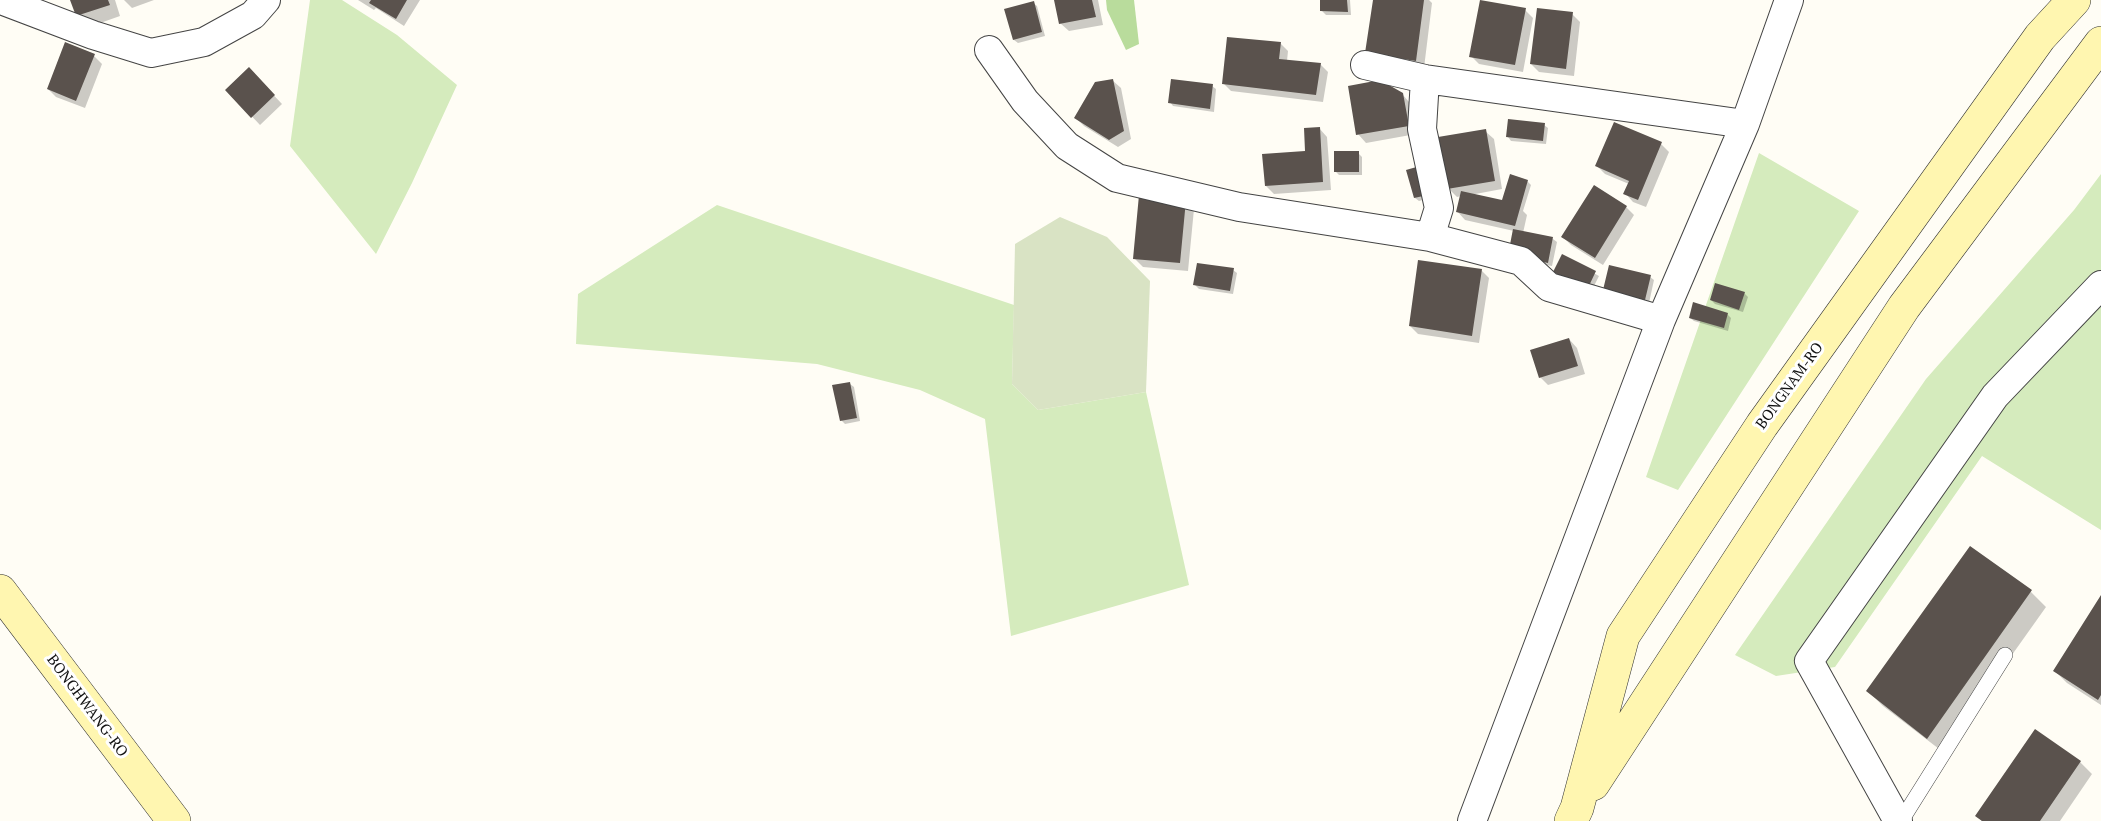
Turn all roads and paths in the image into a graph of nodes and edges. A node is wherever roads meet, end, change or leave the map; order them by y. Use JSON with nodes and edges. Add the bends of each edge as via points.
{"nodes":[{"id":1,"x":1,"y":0,"type":"edge"},
{"id":2,"x":266,"y":0,"type":"edge"},
{"id":3,"x":1789,"y":0,"type":"edge"},
{"id":4,"x":2074,"y":0,"type":"edge"},
{"id":5,"x":2101,"y":43,"type":"edge"},
{"id":6,"x":989,"y":50,"type":"dead end"},
{"id":7,"x":1365,"y":65,"type":"dead end"},
{"id":8,"x":1425,"y":79,"type":"junction"},
{"id":9,"x":1745,"y":123,"type":"junction"},
{"id":10,"x":1430,"y":237,"type":"junction"},
{"id":11,"x":2101,"y":285,"type":"edge"},
{"id":12,"x":1662,"y":320,"type":"junction"},
{"id":13,"x":0,"y":591,"type":"edge"},
{"id":14,"x":2005,"y":655,"type":"dead end"},
{"id":15,"x":1574,"y":814,"type":"edge"},
{"id":16,"x":174,"y":821,"type":"edge"},
{"id":17,"x":1472,"y":821,"type":"edge"},
{"id":18,"x":1899,"y":821,"type":"edge"}],
"edges":[{"from":1,"to":2,"type":"street","via":[[93,36],[152,53],[204,42],[253,15]]},
{"from":3,"to":9,"type":"street"},
{"from":4,"to":15,"type":"main road","name":"BONGNAM-RO","via":[[2040,37],[1769,415],[1623,636]]},
{"from":5,"to":15,"type":"main road","name":"BONGNAM-RO","via":[[1904,307]]},
{"from":6,"to":10,"type":"street","via":[[1025,100],[1067,146],[1117,178],[1239,207]]},
{"from":7,"to":8,"type":"street"},
{"from":8,"to":9,"type":"street"},
{"from":8,"to":10,"type":"street","via":[[1422,129],[1439,208]]},
{"from":9,"to":12,"type":"street"},
{"from":10,"to":12,"type":"street","via":[[1521,261],[1549,288]]},
{"from":11,"to":18,"type":"street","via":[[1995,396],[1809,661]]},
{"from":12,"to":17,"type":"street"},
{"from":13,"to":16,"type":"main road","name":"BONGHWANG-RO"},
{"from":14,"to":18,"type":"lane"}]}
